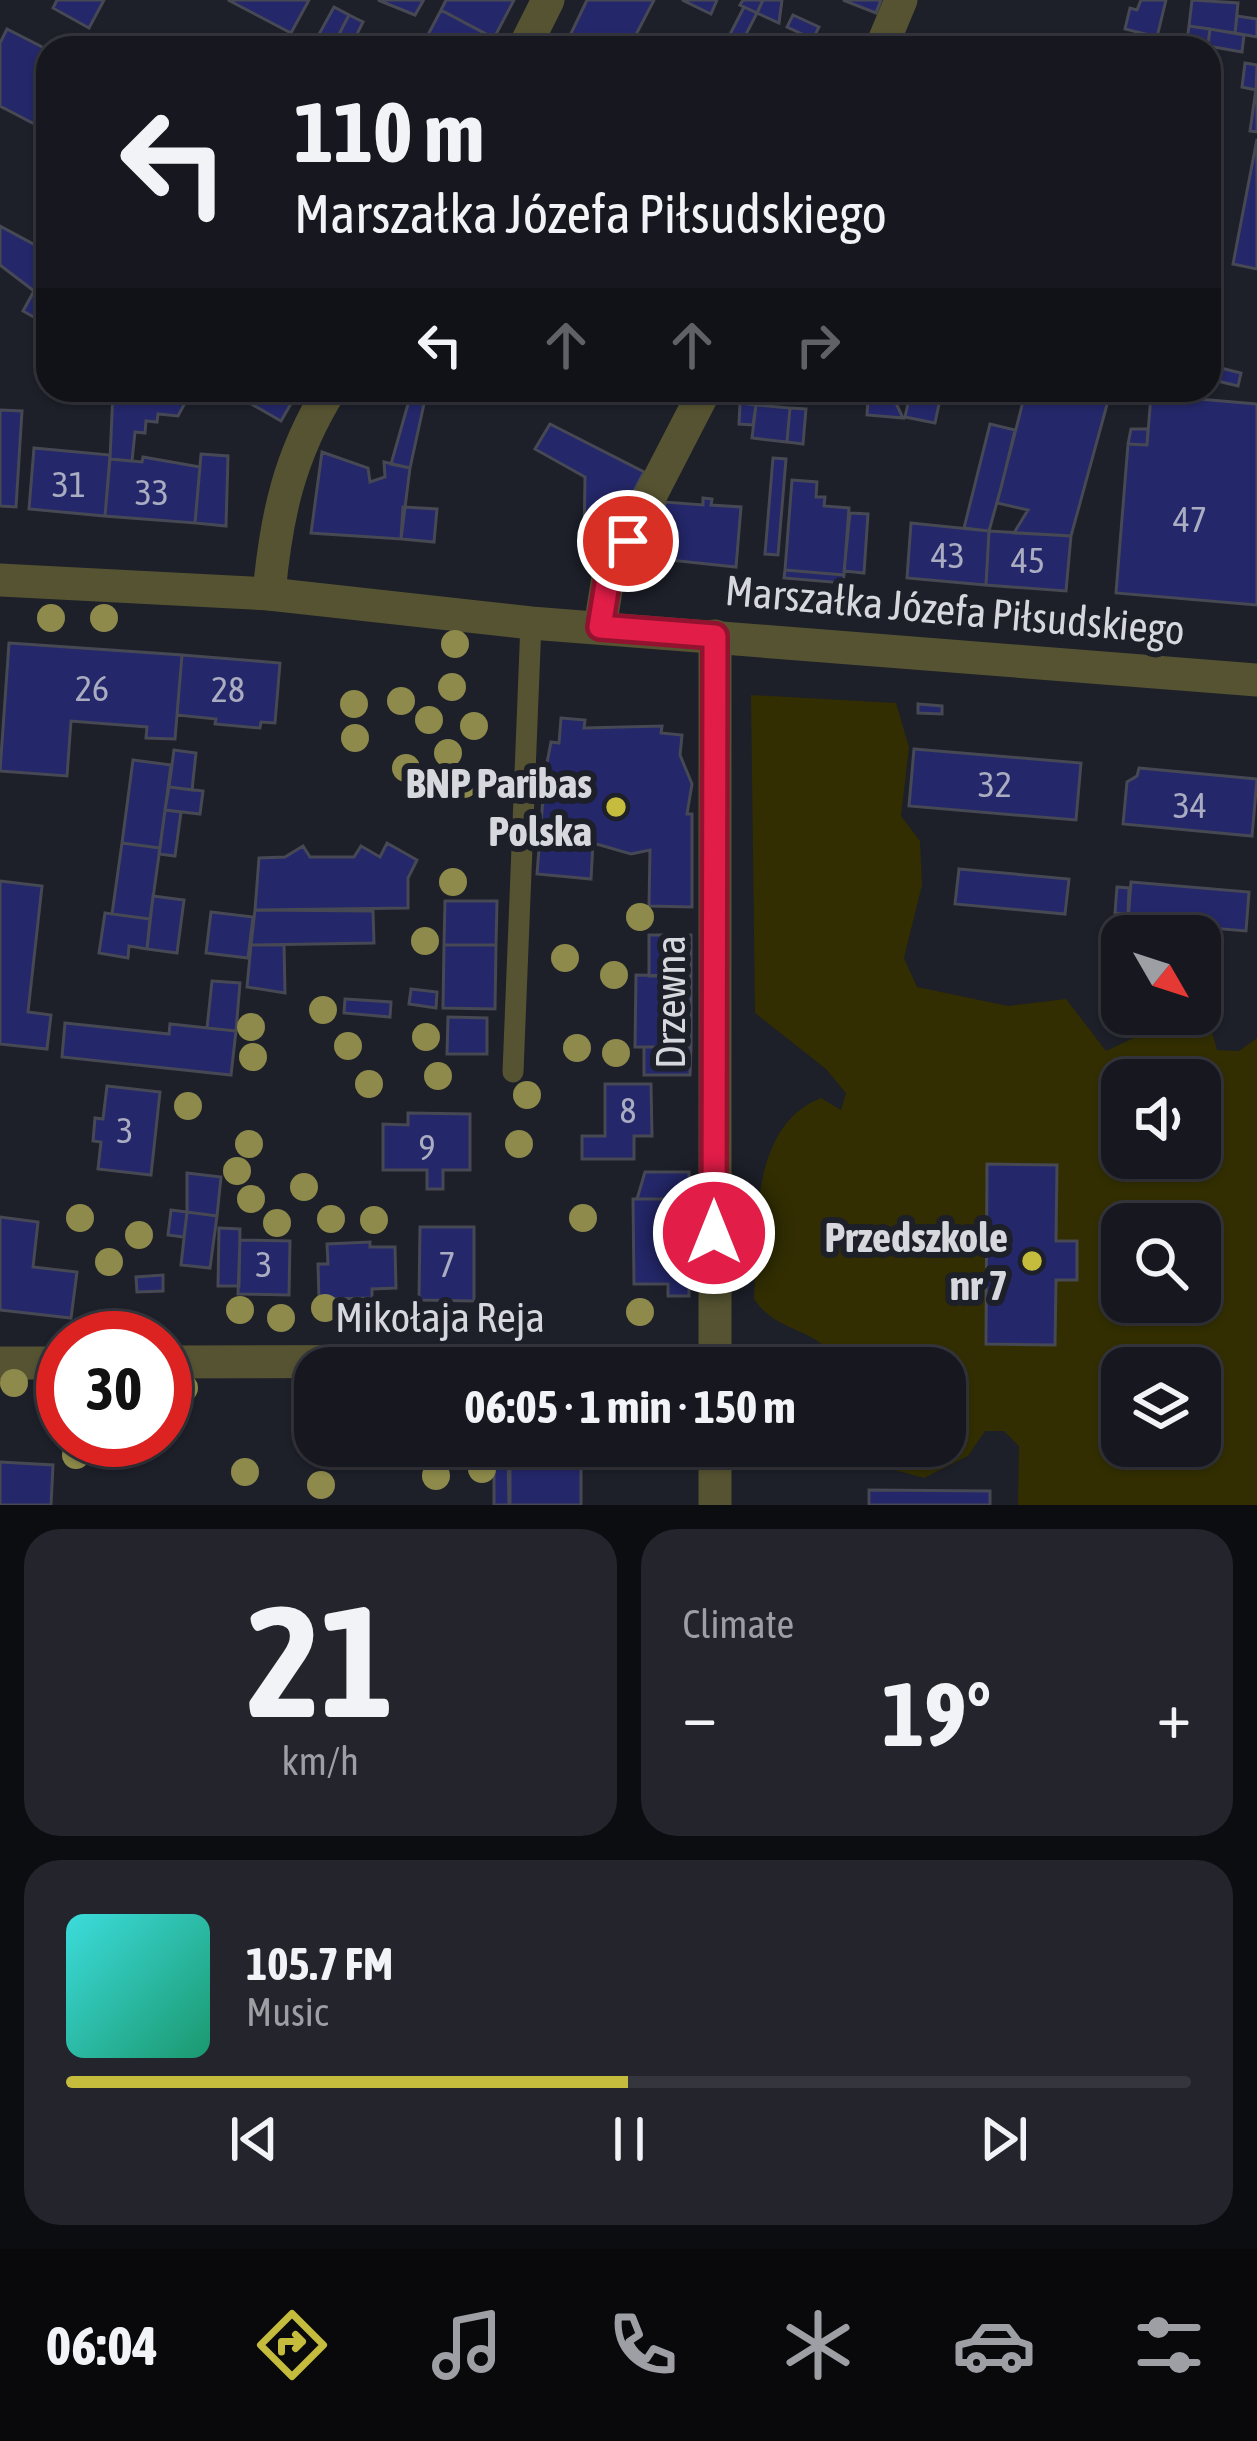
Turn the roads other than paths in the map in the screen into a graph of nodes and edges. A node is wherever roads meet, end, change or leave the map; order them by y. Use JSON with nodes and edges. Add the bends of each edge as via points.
{"nodes":[{"id":1,"x":548,"y":0,"type":"edge"},
{"id":2,"x":901,"y":0,"type":"edge"},
{"id":3,"x":530,"y":36,"type":"edge"},
{"id":4,"x":886,"y":36,"type":"edge"},
{"id":5,"x":323,"y":402,"type":"edge"},
{"id":6,"x":700,"y":402,"type":"edge"},
{"id":7,"x":0,"y":580,"type":"edge"},
{"id":8,"x":269,"y":594,"type":"junction"},
{"id":9,"x":531,"y":623,"type":"junction"},
{"id":10,"x":600,"y":627,"type":"junction"},
{"id":11,"x":715,"y":636,"type":"junction"},
{"id":12,"x":1257,"y":680,"type":"edge"},
{"id":13,"x":513,"y":1072,"type":"dead end"},
{"id":14,"x":715,"y":1347,"type":"edge"},
{"id":15,"x":192,"y":1362,"type":"edge"},
{"id":16,"x":0,"y":1363,"type":"edge"},
{"id":17,"x":36,"y":1363,"type":"edge"},
{"id":18,"x":294,"y":1363,"type":"edge"},
{"id":19,"x":715,"y":1467,"type":"edge"},
{"id":20,"x":715,"y":1505,"type":"edge"}],
"edges":[{"from":1,"to":3,"type":"street"},
{"from":2,"to":4,"type":"street"},
{"from":5,"to":8,"type":"street","via":[[278,507]]},
{"from":6,"to":10,"type":"street","via":[[608,578]]},
{"from":7,"to":8,"type":"street","name":"Marszałka Józefa Piłsudskiego"},
{"from":8,"to":9,"type":"street","name":"Marszałka Józefa Piłsudskiego"},
{"from":9,"to":10,"type":"street","name":"Marszałka Józefa Piłsudskiego"},
{"from":9,"to":13,"type":"lane"},
{"from":10,"to":11,"type":"street","name":"Marszałka Józefa Piłsudskiego"},
{"from":11,"to":12,"type":"street","name":"Marszałka Józefa Piłsudskiego"},
{"from":11,"to":14,"type":"street","name":"Drzewna"},
{"from":15,"to":18,"type":"street","name":"Mikołaja Reja"},
{"from":16,"to":17,"type":"street"},
{"from":19,"to":20,"type":"street"}]}
